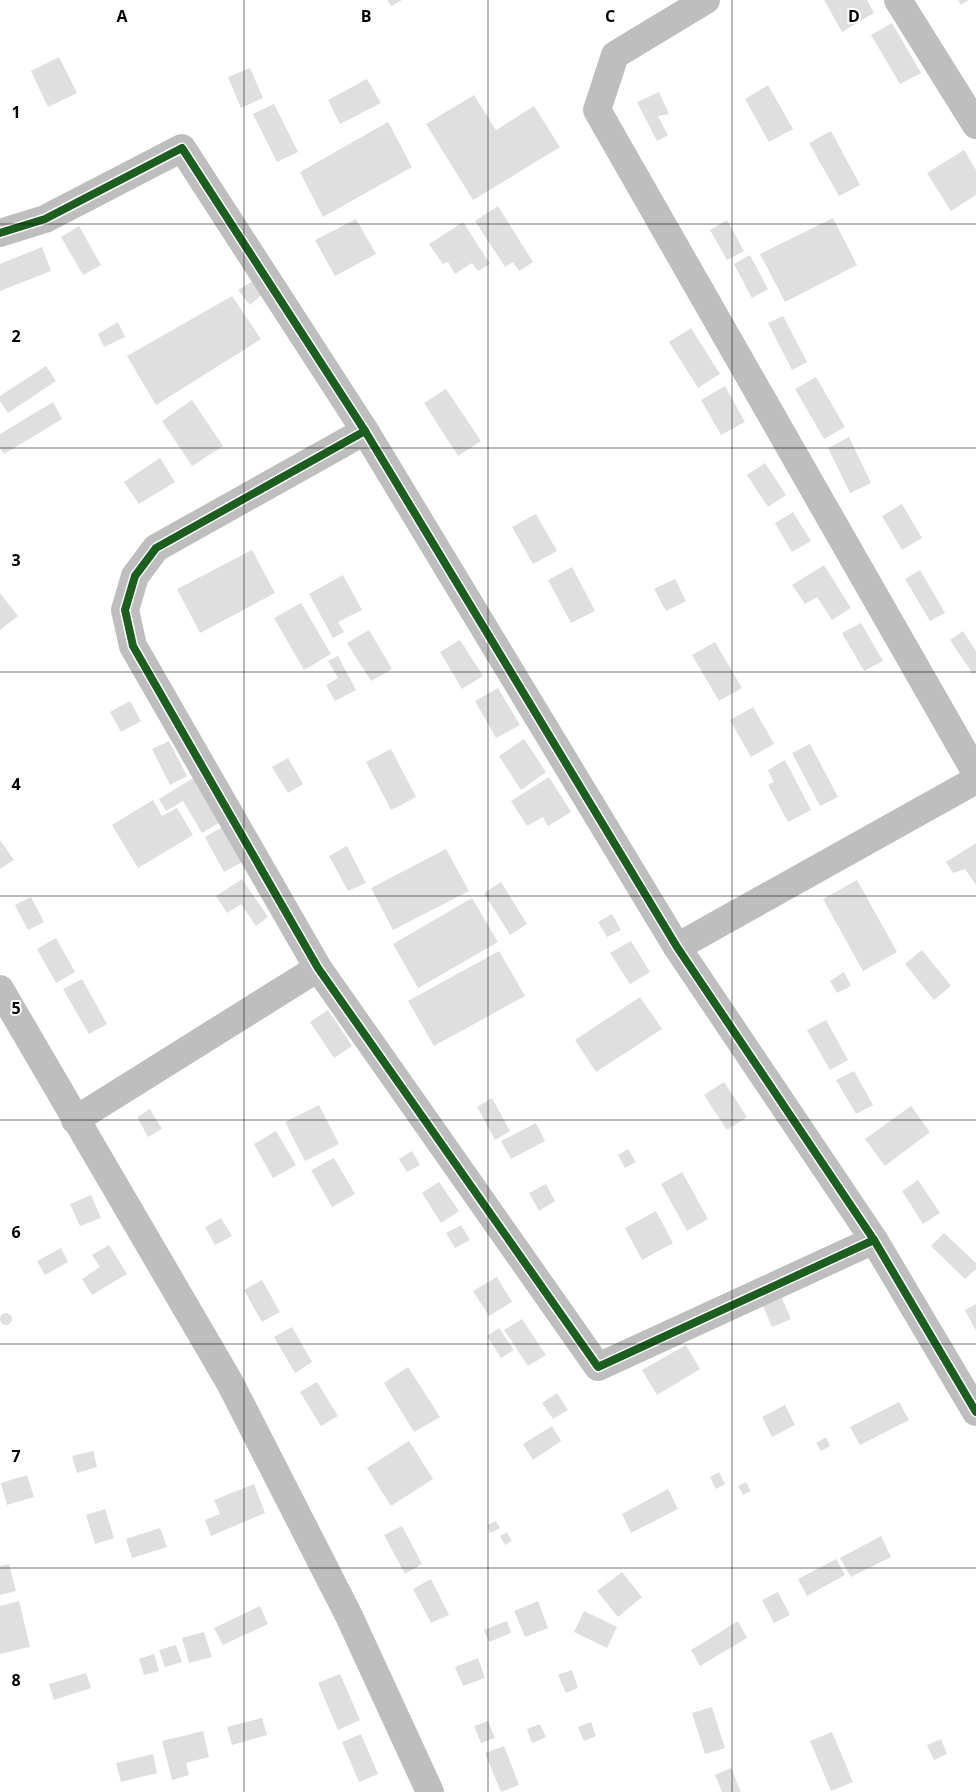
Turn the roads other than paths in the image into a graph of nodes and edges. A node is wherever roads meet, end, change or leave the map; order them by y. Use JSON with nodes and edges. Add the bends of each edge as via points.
{"nodes":[{"id":1,"x":706,"y":0,"type":"edge"},
{"id":2,"x":898,"y":0,"type":"edge"},
{"id":3,"x":976,"y":125,"type":"edge"},
{"id":4,"x":0,"y":233,"type":"edge"},
{"id":5,"x":365,"y":431,"type":"junction"},
{"id":6,"x":976,"y":772,"type":"edge"},
{"id":7,"x":976,"y":780,"type":"edge"},
{"id":8,"x":677,"y":947,"type":"junction"},
{"id":9,"x":318,"y":968,"type":"junction"},
{"id":10,"x":0,"y":989,"type":"edge"},
{"id":11,"x":76,"y":1120,"type":"junction"},
{"id":12,"x":874,"y":1240,"type":"junction"},
{"id":13,"x":976,"y":1412,"type":"edge"},
{"id":14,"x":430,"y":1792,"type":"edge"}],
"edges":[{"from":1,"to":6,"type":"street","via":[[614,55],[597,110]]},
{"from":2,"to":3,"type":"street"},
{"from":4,"to":5,"type":"street","via":[[45,219],[182,148]]},
{"from":5,"to":8,"type":"street"},
{"from":5,"to":9,"type":"street","via":[[156,548],[134,576],[125,610],[133,646]]},
{"from":7,"to":8,"type":"street"},
{"from":8,"to":12,"type":"street"},
{"from":9,"to":11,"type":"street"},
{"from":9,"to":12,"type":"street","via":[[598,1367]]},
{"from":10,"to":11,"type":"street"},
{"from":11,"to":14,"type":"street","via":[[230,1383],[349,1616]]},
{"from":12,"to":13,"type":"street"}]}
